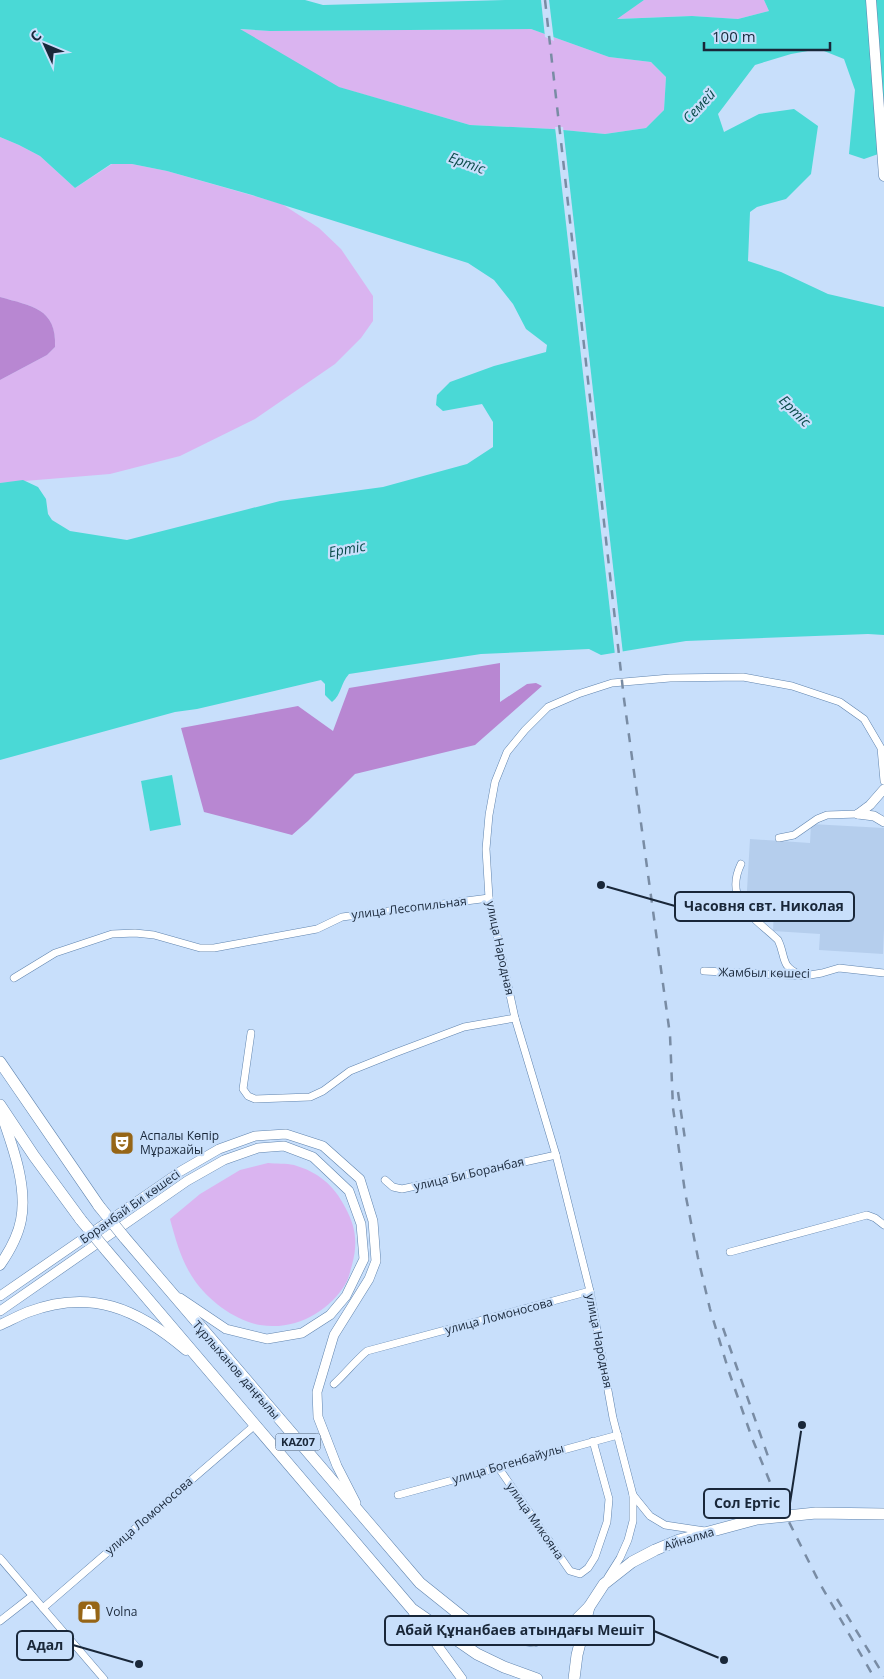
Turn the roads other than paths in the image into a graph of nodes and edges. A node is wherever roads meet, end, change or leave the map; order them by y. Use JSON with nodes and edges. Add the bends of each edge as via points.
{"nodes":[{"id":1,"x":871,"y":0,"type":"edge"},
{"id":2,"x":884,"y":176,"type":"edge"},
{"id":3,"x":884,"y":782,"type":"edge"},
{"id":4,"x":884,"y":790,"type":"edge"},
{"id":5,"x":858,"y":814,"type":"junction"},
{"id":6,"x":884,"y":822,"type":"edge"},
{"id":7,"x":779,"y":838,"type":"dead end"},
{"id":8,"x":741,"y":864,"type":"dead end"},
{"id":9,"x":489,"y":898,"type":"junction"},
{"id":10,"x":704,"y":971,"type":"dead end"},
{"id":11,"x":884,"y":973,"type":"edge"},
{"id":12,"x":804,"y":976,"type":"junction"},
{"id":13,"x":14,"y":978,"type":"dead end"},
{"id":14,"x":515,"y":1018,"type":"junction"},
{"id":15,"x":251,"y":1032,"type":"dead end"},
{"id":16,"x":0,"y":1062,"type":"edge"},
{"id":17,"x":0,"y":1105,"type":"edge"},
{"id":18,"x":0,"y":1110,"type":"edge"},
{"id":19,"x":556,"y":1155,"type":"junction"},
{"id":20,"x":385,"y":1180,"type":"dead end"},
{"id":21,"x":884,"y":1225,"type":"edge"},
{"id":22,"x":730,"y":1252,"type":"dead end"},
{"id":23,"x":0,"y":1265,"type":"edge"},
{"id":24,"x":167,"y":1289,"type":"junction"},
{"id":25,"x":590,"y":1291,"type":"junction"},
{"id":26,"x":0,"y":1296,"type":"edge"},
{"id":27,"x":0,"y":1311,"type":"edge"},
{"id":28,"x":0,"y":1325,"type":"edge"},
{"id":29,"x":205,"y":1366,"type":"junction"},
{"id":30,"x":334,"y":1384,"type":"dead end"},
{"id":31,"x":255,"y":1425,"type":"junction"},
{"id":32,"x":618,"y":1435,"type":"junction"},
{"id":33,"x":593,"y":1441,"type":"junction"},
{"id":34,"x":498,"y":1467,"type":"junction"},
{"id":35,"x":633,"y":1494,"type":"junction"},
{"id":36,"x":398,"y":1495,"type":"dead end"},
{"id":37,"x":884,"y":1514,"type":"edge"},
{"id":38,"x":364,"y":1519,"type":"junction"},
{"id":39,"x":709,"y":1532,"type":"junction"},
{"id":40,"x":0,"y":1558,"type":"edge"},
{"id":41,"x":604,"y":1584,"type":"junction"},
{"id":42,"x":32,"y":1596,"type":"junction"},
{"id":43,"x":589,"y":1607,"type":"junction"},
{"id":44,"x":43,"y":1608,"type":"junction"},
{"id":45,"x":412,"y":1610,"type":"junction"},
{"id":46,"x":0,"y":1621,"type":"edge"},
{"id":47,"x":104,"y":1679,"type":"edge"},
{"id":48,"x":462,"y":1679,"type":"edge"},
{"id":49,"x":537,"y":1679,"type":"edge"},
{"id":50,"x":574,"y":1679,"type":"edge"}],
"edges":[{"from":1,"to":2,"type":"main road"},
{"from":3,"to":9,"type":"street","name":"улица Народная","via":[[881,748],[864,719],[840,702],[792,686],[743,677],[612,683],[548,706],[507,752],[495,782],[488,815]]},
{"from":4,"to":5,"type":"main road"},
{"from":5,"to":6,"type":"main road","via":[[874,816]]},
{"from":5,"to":7,"type":"street","via":[[827,815],[794,835]]},
{"from":8,"to":12,"type":"street","via":[[735,888],[742,907],[778,940],[785,964]]},
{"from":9,"to":13,"type":"street","name":"улица Лесопильная","via":[[342,917],[317,929],[214,948],[200,948],[154,935],[112,934],[55,953]]},
{"from":9,"to":14,"type":"street","name":"улица Народная"},
{"from":10,"to":12,"type":"street","name":"Жамбыл көшесі"},
{"from":11,"to":12,"type":"street","name":"Жамбыл көшесі","via":[[838,968]]},
{"from":14,"to":15,"type":"street","via":[[464,1027],[350,1070],[310,1097],[256,1099],[248,1096],[244,1089]]},
{"from":14,"to":19,"type":"street","name":"улица Народная"},
{"from":16,"to":24,"type":"highway","name":"Тұрлыханов даңғылы","number":"KAZ07","bridge":true,"via":[[99,1206]]},
{"from":17,"to":29,"type":"highway","name":"Тұрлыханов даңғылы","number":"KAZ07","bridge":true,"via":[[81,1220]]},
{"from":18,"to":23,"type":"main road","via":[[22,1187],[22,1220],[11,1249]]},
{"from":19,"to":20,"type":"street","name":"улица Би Боранбая","via":[[402,1189]]},
{"from":19,"to":25,"type":"street","name":"улица Народная"},
{"from":21,"to":22,"type":"street","via":[[867,1215]]},
{"from":24,"to":27,"type":"main road","name":"Боранбай Би көшесі","via":[[226,1329],[266,1339],[302,1332],[330,1315],[346,1296],[364,1258],[361,1224],[349,1191],[313,1157],[284,1146],[258,1148],[224,1160],[188,1181]]},
{"from":24,"to":38,"type":"highway","name":"Тұрлыханов даңғылы","number":"KAZ07"},
{"from":25,"to":30,"type":"street","name":"улица Ломоносова","via":[[368,1351]]},
{"from":25,"to":32,"type":"street","name":"улица Народная"},
{"from":26,"to":38,"type":"main road","name":"Боранбай Би көшесі","via":[[181,1171],[219,1150],[255,1136],[286,1134],[323,1146],[360,1179],[373,1222],[376,1261],[369,1279],[334,1335],[317,1392],[318,1417],[337,1466]]},
{"from":28,"to":29,"type":"main road","via":[[59,1303],[88,1301],[140,1317],[167,1334]]},
{"from":29,"to":31,"type":"highway","name":"Тұрлыханов даңғылы","number":"KAZ07"},
{"from":31,"to":44,"type":"street","name":"улица Ломоносова"},
{"from":31,"to":45,"type":"highway","name":"Тұрлыханов даңғылы","number":"KAZ07"},
{"from":32,"to":33,"type":"street","name":"улица Богенбайулы"},
{"from":32,"to":35,"type":"street","name":"улица Народная"},
{"from":33,"to":34,"type":"street","name":"улица Богенбайулы"},
{"from":33,"to":34,"type":"street","name":"улица Микояна","via":[[609,1499],[607,1522],[595,1557],[580,1574],[570,1571]]},
{"from":34,"to":36,"type":"street","name":"улица Богенбайулы"},
{"from":35,"to":39,"type":"street","via":[[650,1516],[665,1525]]},
{"from":35,"to":41,"type":"street","name":"улица Народная","via":[[633,1521],[628,1540]]},
{"from":37,"to":39,"type":"highway","name":"Айналма","number":"KAZ07","via":[[806,1514],[757,1519]]},
{"from":38,"to":43,"type":"highway","name":"Тұрлыханов даңғылы","number":"KAZ07","via":[[420,1583],[486,1632],[534,1641],[562,1634]]},
{"from":39,"to":41,"type":"highway","name":"Айналма","number":"KAZ07","via":[[655,1550],[632,1562]]},
{"from":40,"to":42,"type":"street"},
{"from":41,"to":43,"type":"highway","name":"Айналма","number":"KAZ07"},
{"from":42,"to":44,"type":"street"},
{"from":42,"to":46,"type":"street"},
{"from":43,"to":50,"type":"highway","name":"Айналма","number":"KAZ07","via":[[576,1655]]},
{"from":44,"to":47,"type":"street"},
{"from":45,"to":48,"type":"main road"},
{"from":45,"to":49,"type":"highway","name":"Тұрлыханов даңғылы","number":"KAZ07","via":[[477,1654],[504,1668]]}]}
